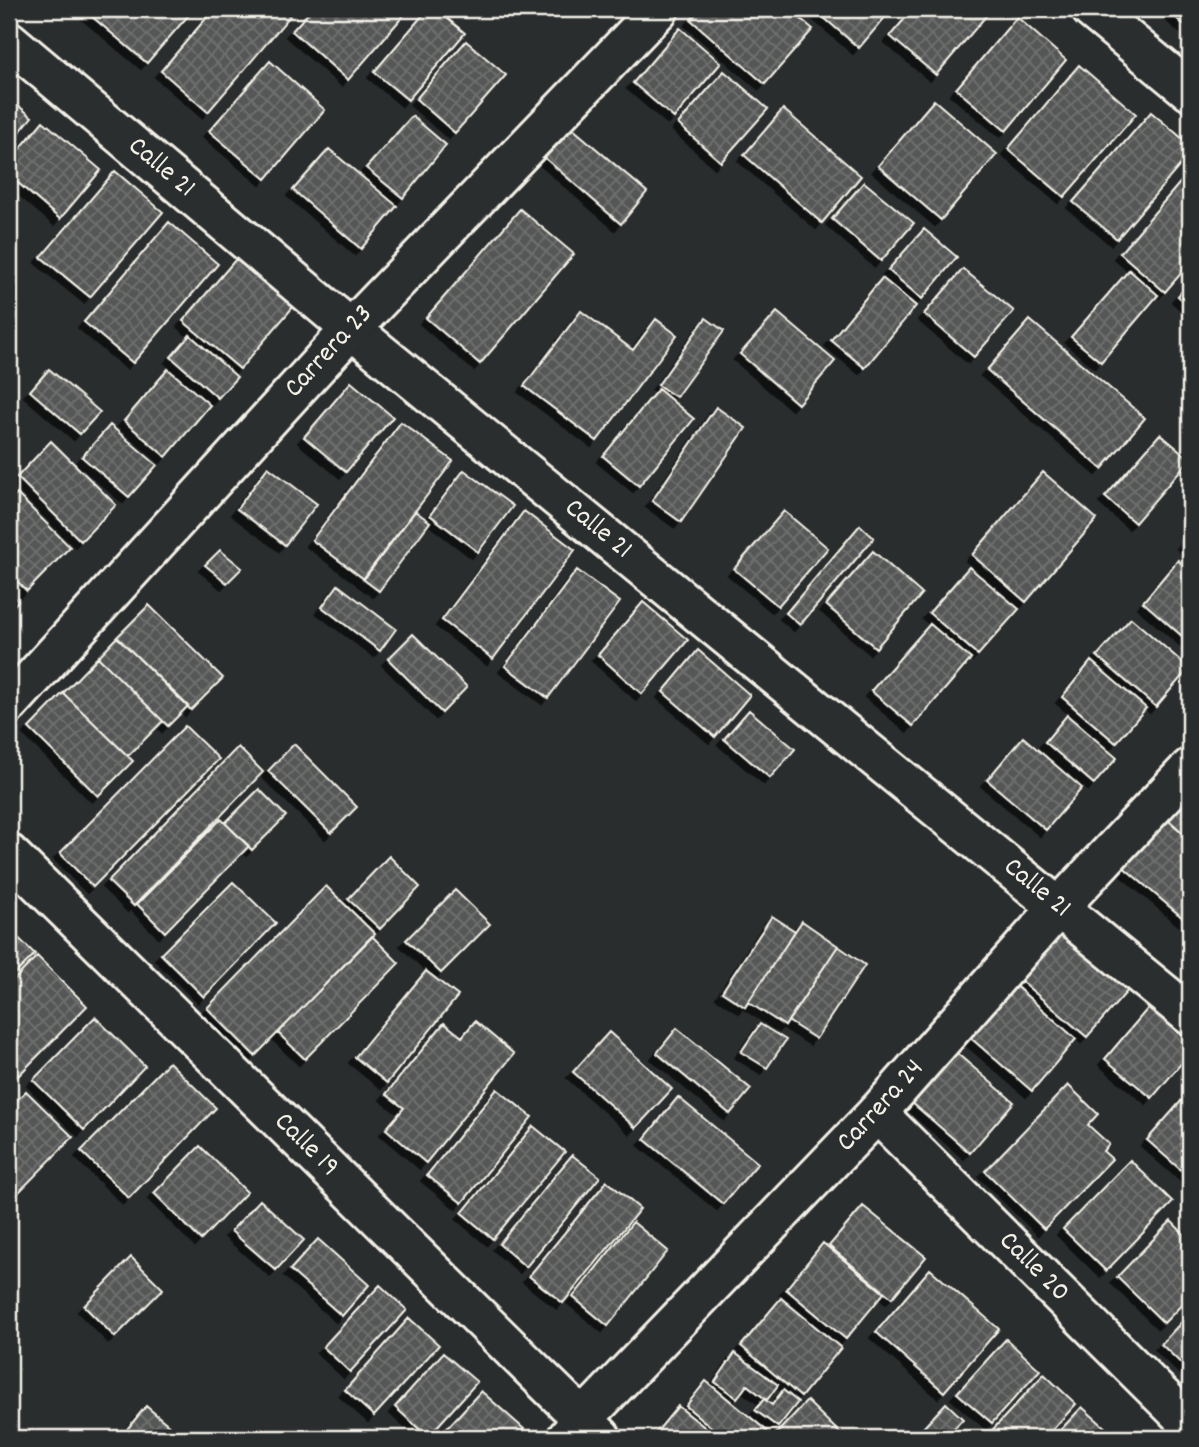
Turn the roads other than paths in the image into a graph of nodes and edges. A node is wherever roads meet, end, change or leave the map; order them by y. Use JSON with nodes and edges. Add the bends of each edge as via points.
{"nodes":[{"id":1,"x":659,"y":9,"type":"edge"},
{"id":2,"x":1091,"y":9,"type":"edge"},
{"id":3,"x":9,"y":41,"type":"edge"},
{"id":4,"x":1190,"y":91,"type":"edge"},
{"id":5,"x":351,"y":329,"type":"junction"},
{"id":6,"x":9,"y":704,"type":"edge"},
{"id":7,"x":1190,"y":768,"type":"edge"},
{"id":8,"x":9,"y":854,"type":"edge"},
{"id":9,"x":1058,"y":908,"type":"junction"},
{"id":10,"x":1190,"y":1015,"type":"edge"},
{"id":11,"x":877,"y":1113,"type":"junction"},
{"id":12,"x":1190,"y":1424,"type":"edge"},
{"id":13,"x":584,"y":1432,"type":"edge"}],
"edges":[{"from":1,"to":5,"type":"street","name":"Carrera 23"},
{"from":2,"to":4,"type":"street"},
{"from":3,"to":5,"type":"street","name":"Calle 21"},
{"from":5,"to":6,"type":"street","name":"Carrera 23"},
{"from":5,"to":9,"type":"street","name":"Calle 21"},
{"from":7,"to":9,"type":"street","name":"Carrera 24"},
{"from":8,"to":13,"type":"street","name":"Calle 19"},
{"from":9,"to":10,"type":"street","name":"Calle 21"},
{"from":9,"to":11,"type":"street","name":"Carrera 24"},
{"from":11,"to":12,"type":"street","name":"Calle 20"},
{"from":11,"to":13,"type":"street","name":"Carrera 24"}]}
